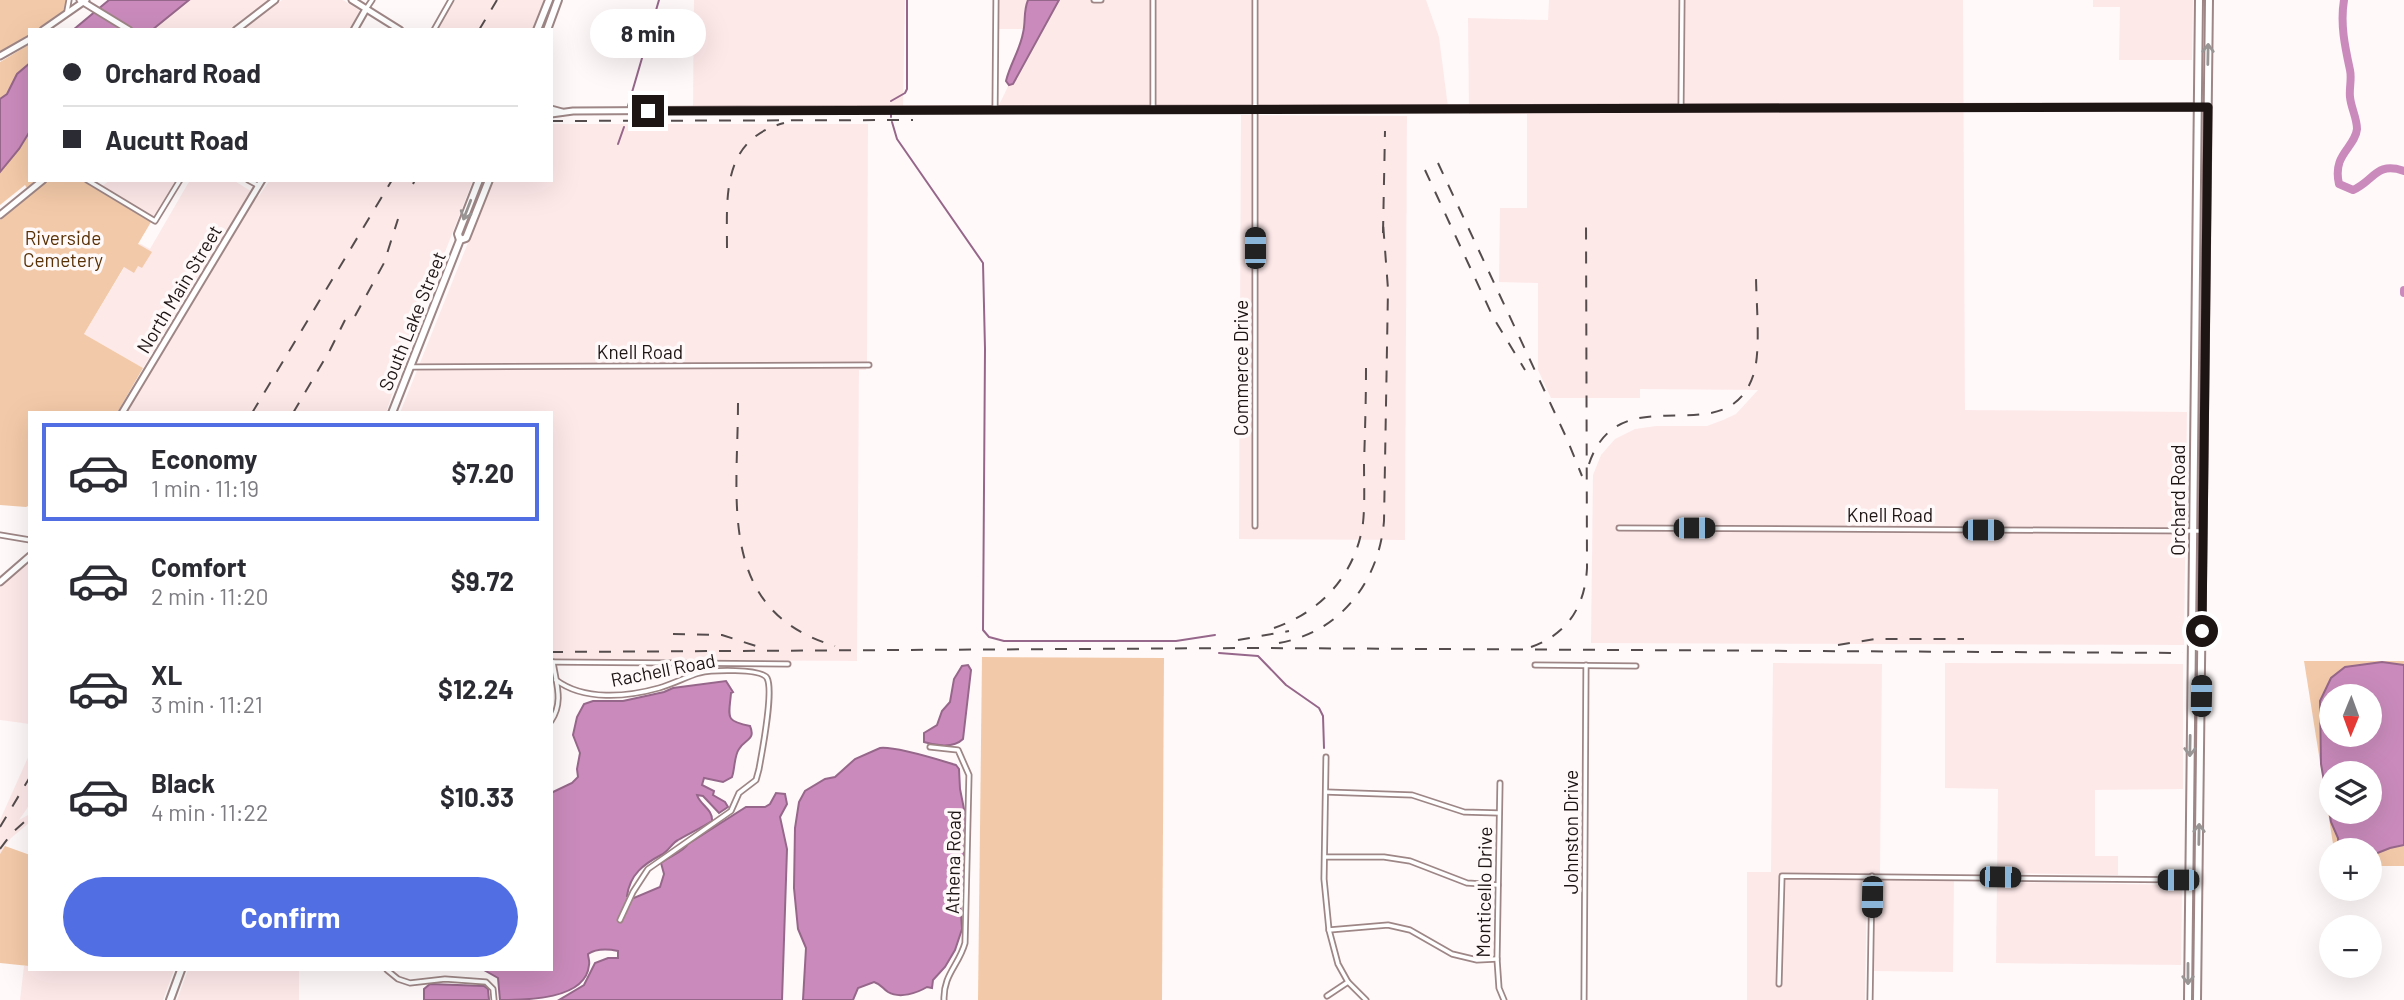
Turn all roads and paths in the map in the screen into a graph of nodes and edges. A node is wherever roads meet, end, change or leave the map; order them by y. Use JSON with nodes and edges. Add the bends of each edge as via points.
{"nodes":[{"id":1,"x":69,"y":0,"type":"edge"},
{"id":2,"x":275,"y":0,"type":"edge"},
{"id":3,"x":352,"y":0,"type":"edge"},
{"id":4,"x":372,"y":0,"type":"edge"},
{"id":5,"x":451,"y":0,"type":"edge"},
{"id":6,"x":550,"y":0,"type":"edge"},
{"id":7,"x":558,"y":0,"type":"edge"},
{"id":8,"x":996,"y":0,"type":"edge"},
{"id":9,"x":1094,"y":0,"type":"edge"},
{"id":10,"x":1101,"y":0,"type":"edge"},
{"id":11,"x":1153,"y":0,"type":"edge"},
{"id":12,"x":1255,"y":0,"type":"edge"},
{"id":13,"x":1682,"y":0,"type":"edge"},
{"id":14,"x":2199,"y":0,"type":"edge"},
{"id":15,"x":2209,"y":0,"type":"edge"},
{"id":16,"x":84,"y":1,"type":"edge"},
{"id":17,"x":366,"y":9,"type":"junction"},
{"id":18,"x":64,"y":16,"type":"junction"},
{"id":19,"x":46,"y":28,"type":"edge"},
{"id":20,"x":126,"y":28,"type":"edge"},
{"id":21,"x":239,"y":28,"type":"edge"},
{"id":22,"x":355,"y":28,"type":"edge"},
{"id":23,"x":397,"y":28,"type":"edge"},
{"id":24,"x":434,"y":28,"type":"edge"},
{"id":25,"x":538,"y":28,"type":"edge"},
{"id":26,"x":548,"y":28,"type":"edge"},
{"id":27,"x":28,"y":39,"type":"edge"},
{"id":28,"x":0,"y":56,"type":"edge"},
{"id":29,"x":2197,"y":107,"type":"junction"},
{"id":30,"x":2208,"y":107,"type":"junction"},
{"id":31,"x":1681,"y":109,"type":"junction"},
{"id":32,"x":995,"y":110,"type":"junction"},
{"id":33,"x":1153,"y":110,"type":"junction"},
{"id":34,"x":1255,"y":110,"type":"junction"},
{"id":35,"x":553,"y":111,"type":"edge"},
{"id":36,"x":41,"y":182,"type":"edge"},
{"id":37,"x":90,"y":182,"type":"edge"},
{"id":38,"x":179,"y":182,"type":"edge"},
{"id":39,"x":478,"y":182,"type":"edge"},
{"id":40,"x":488,"y":182,"type":"edge"},
{"id":41,"x":260,"y":183,"type":"edge"},
{"id":42,"x":0,"y":215,"type":"edge"},
{"id":43,"x":460,"y":240,"type":"junction"},
{"id":44,"x":869,"y":365,"type":"dead end"},
{"id":45,"x":410,"y":367,"type":"junction"},
{"id":46,"x":123,"y":411,"type":"edge"},
{"id":47,"x":393,"y":411,"type":"edge"},
{"id":48,"x":1255,"y":526,"type":"dead end"},
{"id":49,"x":1619,"y":528,"type":"dead end"},
{"id":50,"x":2193,"y":531,"type":"junction"},
{"id":51,"x":2203,"y":531,"type":"junction"},
{"id":52,"x":0,"y":535,"type":"edge"},
{"id":53,"x":28,"y":540,"type":"edge"},
{"id":54,"x":28,"y":558,"type":"edge"},
{"id":55,"x":0,"y":582,"type":"edge"},
{"id":56,"x":553,"y":662,"type":"edge"},
{"id":57,"x":788,"y":664,"type":"dead end"},
{"id":58,"x":1535,"y":665,"type":"dead end"},
{"id":59,"x":1587,"y":665,"type":"junction"},
{"id":60,"x":553,"y":666,"type":"edge"},
{"id":61,"x":1636,"y":666,"type":"dead end"},
{"id":62,"x":556,"y":680,"type":"junction"},
{"id":63,"x":553,"y":716,"type":"edge"},
{"id":64,"x":930,"y":747,"type":"dead end"},
{"id":65,"x":1326,"y":757,"type":"dead end"},
{"id":66,"x":1500,"y":783,"type":"dead end"},
{"id":67,"x":1325,"y":792,"type":"junction"},
{"id":68,"x":1499,"y":813,"type":"junction"},
{"id":69,"x":1325,"y":857,"type":"junction"},
{"id":70,"x":1872,"y":876,"type":"junction"},
{"id":71,"x":2189,"y":880,"type":"junction"},
{"id":72,"x":2199,"y":880,"type":"junction"},
{"id":73,"x":1498,"y":885,"type":"junction"},
{"id":74,"x":620,"y":920,"type":"dead end"},
{"id":75,"x":1329,"y":930,"type":"junction"},
{"id":76,"x":1497,"y":959,"type":"junction"},
{"id":77,"x":181,"y":971,"type":"edge"},
{"id":78,"x":388,"y":971,"type":"edge"},
{"id":79,"x":1348,"y":982,"type":"junction"},
{"id":80,"x":1779,"y":984,"type":"dead end"},
{"id":81,"x":1327,"y":996,"type":"dead end"},
{"id":82,"x":170,"y":1000,"type":"edge"},
{"id":83,"x":494,"y":1000,"type":"edge"},
{"id":84,"x":944,"y":1000,"type":"edge"},
{"id":85,"x":1366,"y":1000,"type":"edge"},
{"id":86,"x":1504,"y":1000,"type":"edge"},
{"id":87,"x":1584,"y":1000,"type":"edge"},
{"id":88,"x":1870,"y":1000,"type":"edge"},
{"id":89,"x":2188,"y":1000,"type":"edge"},
{"id":90,"x":2197,"y":1000,"type":"edge"}],
"edges":[{"from":1,"to":18,"type":"street"},
{"from":2,"to":21,"type":"street"},
{"from":3,"to":17,"type":"street"},
{"from":4,"to":17,"type":"street"},
{"from":5,"to":24,"type":"street"},
{"from":6,"to":25,"type":"main road"},
{"from":7,"to":26,"type":"main road"},
{"from":8,"to":32,"type":"street"},
{"from":9,"to":10,"type":"street"},
{"from":11,"to":33,"type":"street"},
{"from":12,"to":34,"type":"street","name":"Commerce Drive"},
{"from":13,"to":31,"type":"street"},
{"from":14,"to":29,"type":"main road","name":"Orchard Road"},
{"from":30,"to":15,"type":"main road","name":"Orchard Road","one_way":true},
{"from":16,"to":18,"type":"street"},
{"from":16,"to":20,"type":"street"},
{"from":17,"to":22,"type":"street"},
{"from":17,"to":23,"type":"street"},
{"from":18,"to":19,"type":"street"},
{"from":27,"to":28,"type":"street"},
{"from":29,"to":30,"type":"street"},
{"from":29,"to":31,"type":"street"},
{"from":29,"to":50,"type":"main road","name":"Orchard Road"},
{"from":30,"to":51,"type":"main road","name":"Orchard Road"},
{"from":31,"to":34,"type":"street"},
{"from":32,"to":33,"type":"street"},
{"from":32,"to":35,"type":"street"},
{"from":33,"to":34,"type":"street"},
{"from":34,"to":48,"type":"street","name":"Commerce Drive"},
{"from":36,"to":42,"type":"street"},
{"from":37,"to":38,"type":"street","via":[[155,221]]},
{"from":39,"to":43,"type":"main road","name":"South Lake Street","one_way":true,"via":[[458,234]]},
{"from":40,"to":43,"type":"main road","name":"South Lake Street","via":[[466,237]]},
{"from":41,"to":46,"type":"street","name":"North Main Street"},
{"from":43,"to":45,"type":"main road","name":"South Lake Street"},
{"from":44,"to":45,"type":"street","name":"Knell Road"},
{"from":45,"to":47,"type":"main road","name":"South Lake Street"},
{"from":49,"to":50,"type":"street","name":"Knell Road"},
{"from":50,"to":51,"type":"street","name":"Knell Road"},
{"from":50,"to":71,"type":"main road","name":"Orchard Road","one_way":true},
{"from":72,"to":51,"type":"main road","name":"Orchard Road","one_way":true},
{"from":52,"to":53,"type":"street"},
{"from":54,"to":55,"type":"street"},
{"from":56,"to":57,"type":"street"},
{"from":58,"to":59,"type":"street"},
{"from":59,"to":61,"type":"street"},
{"from":59,"to":87,"type":"street","name":"Johnston Drive"},
{"from":60,"to":62,"type":"street"},
{"from":62,"to":63,"type":"street","via":[[559,701]]},
{"from":62,"to":74,"type":"street","name":"Rachell Road","via":[[580,692],[605,695],[657,689],[704,672],[757,672],[768,683],[756,780],[739,793],[727,814],[648,869]]},
{"from":64,"to":84,"type":"street","name":"Athena Road","via":[[958,750],[969,775],[965,943],[945,981]]},
{"from":65,"to":67,"type":"street"},
{"from":66,"to":68,"type":"street","name":"Monticello Drive"},
{"from":67,"to":68,"type":"street","via":[[1412,795],[1464,812]]},
{"from":67,"to":69,"type":"street"},
{"from":68,"to":73,"type":"street","name":"Monticello Drive"},
{"from":69,"to":73,"type":"street","via":[[1410,861],[1467,883]]},
{"from":69,"to":75,"type":"street"},
{"from":70,"to":71,"type":"street"},
{"from":70,"to":80,"type":"street","via":[[1783,876]]},
{"from":70,"to":88,"type":"street"},
{"from":71,"to":72,"type":"street"},
{"from":71,"to":89,"type":"main road","name":"Orchard Road","one_way":true},
{"from":72,"to":90,"type":"main road","name":"Orchard Road"},
{"from":73,"to":76,"type":"street","name":"Monticello Drive"},
{"from":75,"to":76,"type":"street","via":[[1388,925],[1410,930],[1452,954]]},
{"from":75,"to":79,"type":"street","via":[[1334,955]]},
{"from":76,"to":86,"type":"street","name":"Monticello Drive"},
{"from":77,"to":82,"type":"main road"},
{"from":78,"to":83,"type":"street","via":[[410,983],[445,979],[486,982],[494,989]]},
{"from":79,"to":81,"type":"street"},
{"from":79,"to":85,"type":"street"}]}
